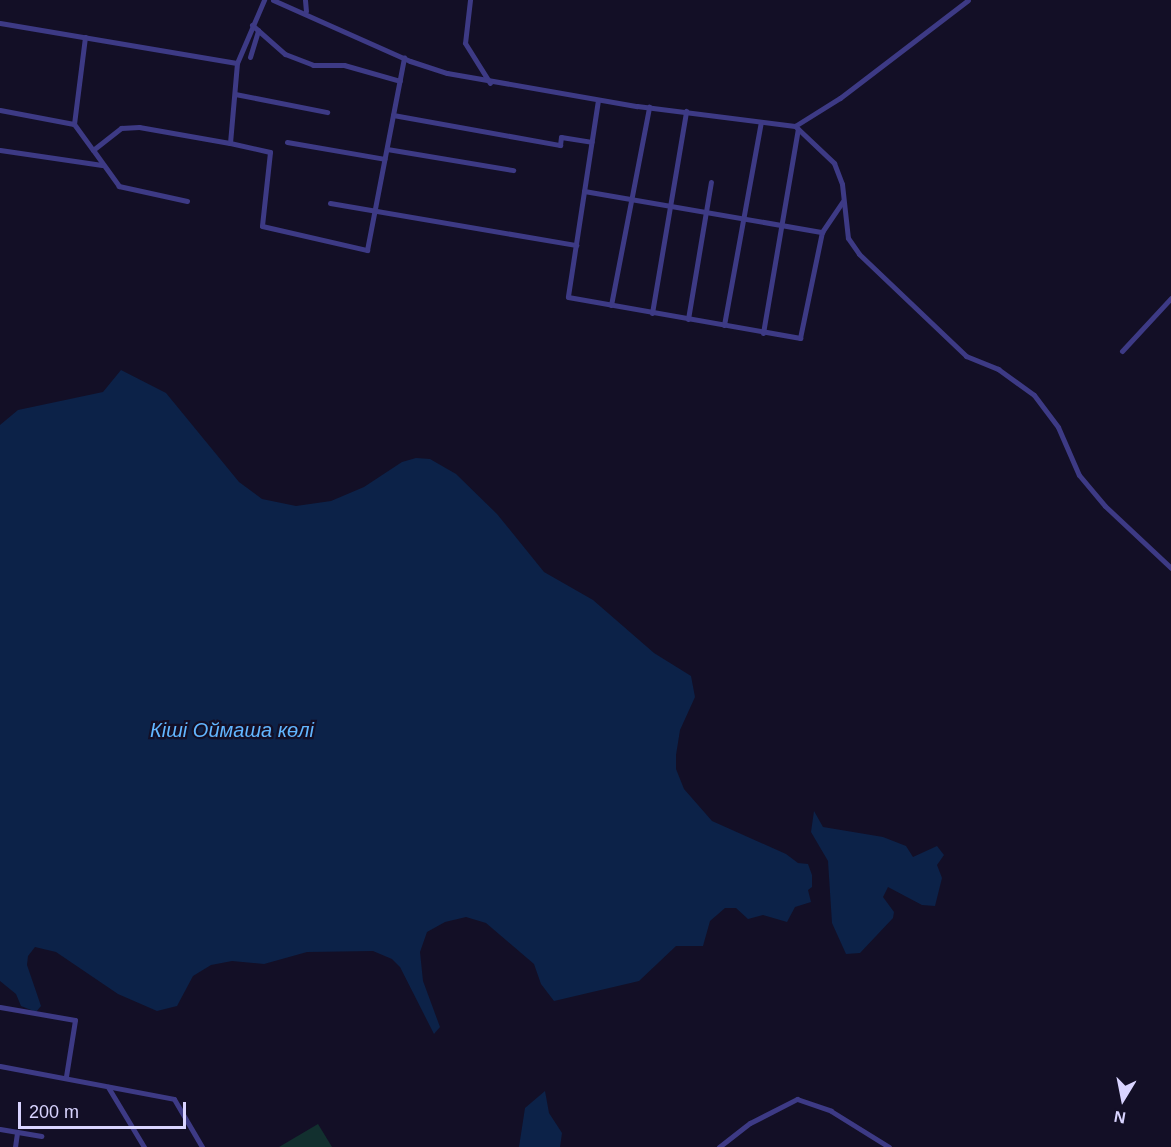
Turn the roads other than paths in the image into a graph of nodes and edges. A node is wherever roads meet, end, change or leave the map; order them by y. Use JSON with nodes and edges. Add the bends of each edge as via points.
{"nodes":[{"id":1,"x":264,"y":0,"type":"edge"},
{"id":2,"x":273,"y":0,"type":"edge"},
{"id":3,"x":305,"y":0,"type":"edge"},
{"id":4,"x":470,"y":0,"type":"edge"},
{"id":5,"x":968,"y":0,"type":"edge"},
{"id":6,"x":306,"y":11,"type":"junction"},
{"id":7,"x":0,"y":23,"type":"edge"},
{"id":8,"x":252,"y":25,"type":"junction"},
{"id":9,"x":258,"y":30,"type":"junction"},
{"id":10,"x":85,"y":37,"type":"junction"},
{"id":11,"x":250,"y":57,"type":"dead end"},
{"id":12,"x":404,"y":58,"type":"junction"},
{"id":13,"x":237,"y":63,"type":"junction"},
{"id":14,"x":400,"y":81,"type":"junction"},
{"id":15,"x":490,"y":83,"type":"junction"},
{"id":16,"x":235,"y":94,"type":"junction"},
{"id":17,"x":598,"y":100,"type":"junction"},
{"id":18,"x":649,"y":107,"type":"junction"},
{"id":19,"x":0,"y":110,"type":"edge"},
{"id":20,"x":686,"y":111,"type":"junction"},
{"id":21,"x":327,"y":112,"type":"dead end"},
{"id":22,"x":393,"y":115,"type":"junction"},
{"id":23,"x":761,"y":122,"type":"junction"},
{"id":24,"x":74,"y":124,"type":"junction"},
{"id":25,"x":796,"y":127,"type":"junction"},
{"id":26,"x":287,"y":142,"type":"dead end"},
{"id":27,"x":592,"y":142,"type":"junction"},
{"id":28,"x":230,"y":143,"type":"junction"},
{"id":29,"x":387,"y":149,"type":"junction"},
{"id":30,"x":0,"y":150,"type":"edge"},
{"id":31,"x":93,"y":150,"type":"junction"},
{"id":32,"x":385,"y":159,"type":"junction"},
{"id":33,"x":102,"y":165,"type":"junction"},
{"id":34,"x":513,"y":170,"type":"dead end"},
{"id":35,"x":711,"y":182,"type":"dead end"},
{"id":36,"x":584,"y":191,"type":"junction"},
{"id":37,"x":631,"y":200,"type":"junction"},
{"id":38,"x":187,"y":201,"type":"dead end"},
{"id":39,"x":843,"y":201,"type":"junction"},
{"id":40,"x":330,"y":203,"type":"dead end"},
{"id":41,"x":670,"y":206,"type":"junction"},
{"id":42,"x":375,"y":211,"type":"junction"},
{"id":43,"x":707,"y":212,"type":"junction"},
{"id":44,"x":743,"y":218,"type":"junction"},
{"id":45,"x":780,"y":225,"type":"junction"},
{"id":46,"x":822,"y":232,"type":"junction"},
{"id":47,"x":576,"y":245,"type":"junction"},
{"id":48,"x":1171,"y":298,"type":"edge"},
{"id":49,"x":611,"y":305,"type":"junction"},
{"id":50,"x":652,"y":313,"type":"junction"},
{"id":51,"x":688,"y":319,"type":"junction"},
{"id":52,"x":724,"y":325,"type":"junction"},
{"id":53,"x":763,"y":333,"type":"junction"},
{"id":54,"x":1122,"y":351,"type":"dead end"},
{"id":55,"x":1171,"y":568,"type":"edge"},
{"id":56,"x":0,"y":1007,"type":"edge"},
{"id":57,"x":0,"y":1066,"type":"edge"},
{"id":58,"x":66,"y":1076,"type":"junction"},
{"id":59,"x":108,"y":1087,"type":"junction"},
{"id":60,"x":0,"y":1129,"type":"edge"},
{"id":61,"x":17,"y":1132,"type":"junction"},
{"id":62,"x":41,"y":1136,"type":"dead end"},
{"id":63,"x":15,"y":1147,"type":"edge"},
{"id":64,"x":144,"y":1147,"type":"edge"},
{"id":65,"x":202,"y":1147,"type":"edge"},
{"id":66,"x":719,"y":1147,"type":"edge"},
{"id":67,"x":889,"y":1147,"type":"edge"}],
"edges":[{"from":1,"to":8,"type":"street"},
{"from":2,"to":6,"type":"street"},
{"from":3,"to":6,"type":"street"},
{"from":4,"to":15,"type":"street","via":[[465,44]]},
{"from":5,"to":25,"type":"street"},
{"from":6,"to":12,"type":"street"},
{"from":7,"to":10,"type":"street"},
{"from":8,"to":9,"type":"street"},
{"from":8,"to":13,"type":"street"},
{"from":9,"to":11,"type":"street"},
{"from":9,"to":14,"type":"street","via":[[285,54],[313,65],[344,65]]},
{"from":10,"to":13,"type":"street"},
{"from":10,"to":24,"type":"street"},
{"from":12,"to":14,"type":"street"},
{"from":12,"to":15,"type":"street"},
{"from":13,"to":16,"type":"street"},
{"from":14,"to":22,"type":"street"},
{"from":15,"to":17,"type":"street"},
{"from":16,"to":21,"type":"street"},
{"from":16,"to":28,"type":"street"},
{"from":17,"to":18,"type":"street"},
{"from":17,"to":27,"type":"street"},
{"from":18,"to":20,"type":"street"},
{"from":18,"to":37,"type":"street"},
{"from":19,"to":24,"type":"street"},
{"from":20,"to":23,"type":"street"},
{"from":20,"to":41,"type":"street"},
{"from":22,"to":27,"type":"street","via":[[560,145],[561,136]]},
{"from":22,"to":29,"type":"street"},
{"from":23,"to":25,"type":"street"},
{"from":23,"to":44,"type":"street"},
{"from":24,"to":31,"type":"street"},
{"from":25,"to":39,"type":"street","via":[[834,163]]},
{"from":25,"to":45,"type":"street"},
{"from":26,"to":32,"type":"street"},
{"from":27,"to":36,"type":"street"},
{"from":28,"to":31,"type":"street","via":[[139,127],[121,128]]},
{"from":28,"to":42,"type":"street","via":[[270,152],[262,226],[367,250]]},
{"from":29,"to":32,"type":"street"},
{"from":29,"to":34,"type":"street"},
{"from":30,"to":33,"type":"street"},
{"from":31,"to":33,"type":"street"},
{"from":32,"to":42,"type":"street"},
{"from":33,"to":38,"type":"street","via":[[119,186]]},
{"from":35,"to":43,"type":"street"},
{"from":36,"to":37,"type":"street"},
{"from":36,"to":47,"type":"street"},
{"from":37,"to":41,"type":"street"},
{"from":37,"to":49,"type":"street"},
{"from":39,"to":46,"type":"street"},
{"from":39,"to":55,"type":"street","via":[[848,238],[860,254],[966,356],[998,369],[1034,395],[1058,428],[1079,475],[1105,506]]},
{"from":40,"to":42,"type":"street"},
{"from":41,"to":43,"type":"street"},
{"from":41,"to":50,"type":"street"},
{"from":42,"to":47,"type":"street"},
{"from":43,"to":44,"type":"street"},
{"from":43,"to":51,"type":"street"},
{"from":44,"to":45,"type":"street"},
{"from":44,"to":52,"type":"street"},
{"from":45,"to":46,"type":"street"},
{"from":45,"to":53,"type":"street"},
{"from":46,"to":53,"type":"street","via":[[800,338]]},
{"from":47,"to":49,"type":"street","via":[[568,297]]},
{"from":48,"to":54,"type":"street"},
{"from":49,"to":50,"type":"street"},
{"from":50,"to":51,"type":"street"},
{"from":51,"to":52,"type":"street"},
{"from":52,"to":53,"type":"street"},
{"from":56,"to":58,"type":"street","via":[[75,1020]]},
{"from":57,"to":58,"type":"street"},
{"from":58,"to":59,"type":"street"},
{"from":59,"to":64,"type":"street"},
{"from":59,"to":65,"type":"street","via":[[174,1099]]},
{"from":60,"to":61,"type":"street"},
{"from":61,"to":62,"type":"street"},
{"from":61,"to":63,"type":"street"},
{"from":66,"to":67,"type":"street","via":[[750,1123],[786,1101],[797,1099],[831,1111]]}]}
